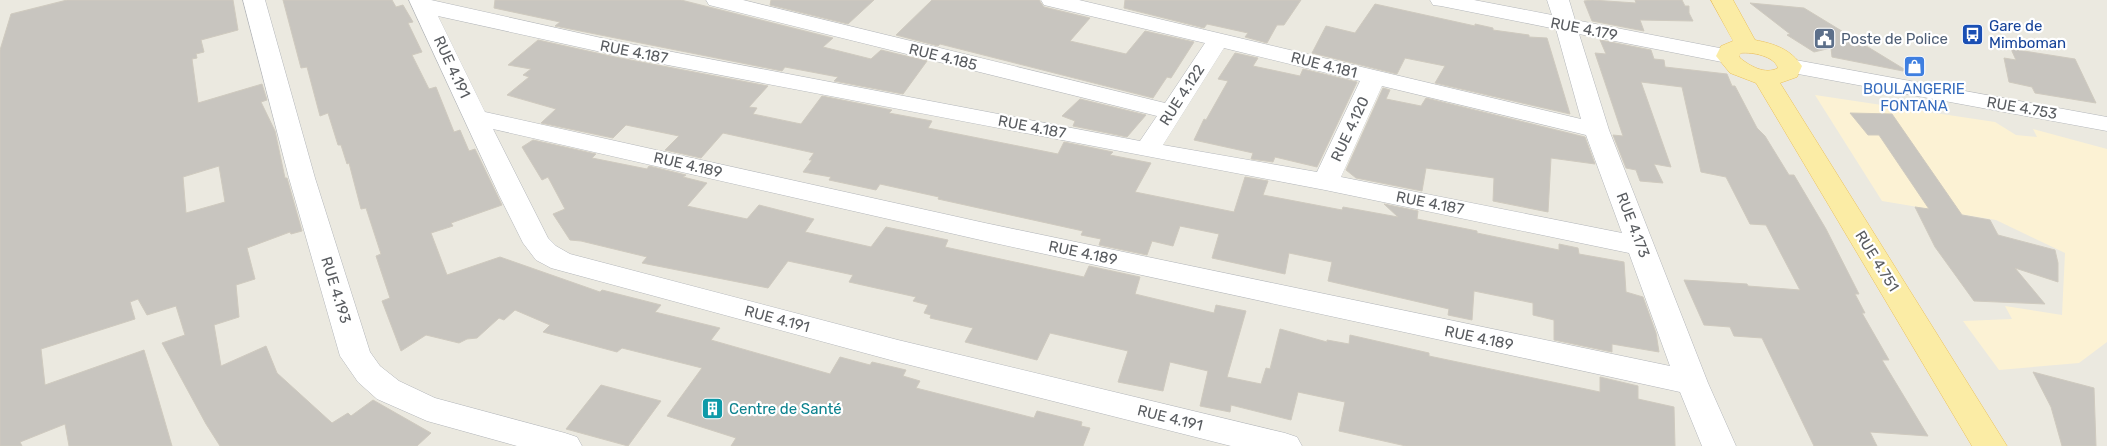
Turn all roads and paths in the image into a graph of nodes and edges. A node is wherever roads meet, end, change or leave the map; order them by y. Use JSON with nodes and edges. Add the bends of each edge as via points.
{"nodes":[{"id":1,"x":254,"y":0,"type":"edge"},
{"id":2,"x":717,"y":0,"type":"edge"},
{"id":3,"x":1052,"y":0,"type":"edge"},
{"id":4,"x":1441,"y":0,"type":"edge"},
{"id":5,"x":1722,"y":0,"type":"edge"},
{"id":6,"x":422,"y":3,"type":"edge"},
{"id":7,"x":1562,"y":13,"type":"edge"},
{"id":8,"x":1218,"y":40,"type":"junction"},
{"id":9,"x":1737,"y":51,"type":"junction"},
{"id":10,"x":1790,"y":66,"type":"junction"},
{"id":11,"x":1374,"y":77,"type":"junction"},
{"id":12,"x":1764,"y":77,"type":"junction"},
{"id":13,"x":1170,"y":112,"type":"junction"},
{"id":14,"x":475,"y":118,"type":"junction"},
{"id":15,"x":2107,"y":124,"type":"edge"},
{"id":16,"x":1597,"y":130,"type":"junction"},
{"id":17,"x":1146,"y":150,"type":"junction"},
{"id":18,"x":1325,"y":182,"type":"junction"},
{"id":19,"x":1642,"y":246,"type":"junction"},
{"id":20,"x":1692,"y":384,"type":"junction"},
{"id":21,"x":565,"y":446,"type":"edge"},
{"id":22,"x":1285,"y":446,"type":"edge"},
{"id":23,"x":1719,"y":446,"type":"edge"},
{"id":24,"x":1990,"y":446,"type":"edge"}],
"edges":[{"from":1,"to":21,"type":"street","name":"RUE 4.193","via":[[302,178],[356,356],[369,374],[388,390],[427,408]]},
{"from":2,"to":13,"type":"street","name":"RUE 4.185"},
{"from":3,"to":8,"type":"street","name":"RUE 4.181"},
{"from":4,"to":7,"type":"street","name":"RUE 4.179"},
{"from":5,"to":9,"type":"main road"},
{"from":6,"to":14,"type":"street","name":"RUE 4.191"},
{"from":6,"to":17,"type":"street","name":"RUE 4.187","via":[[615,48]]},
{"from":7,"to":9,"type":"street","name":"RUE 4.179"},
{"from":7,"to":16,"type":"street","name":"RUE 4.173"},
{"from":8,"to":11,"type":"street","name":"RUE 4.181"},
{"from":8,"to":13,"type":"street","name":"RUE 4.122"},
{"from":9,"to":10,"type":"main road","via":[[1774,53]]},
{"from":9,"to":12,"type":"main road","via":[[1730,62],[1738,69]]},
{"from":10,"to":12,"type":"main road","via":[[1784,76]]},
{"from":10,"to":15,"type":"street","name":"RUE 4.753"},
{"from":11,"to":16,"type":"street","name":"RUE 4.181"},
{"from":11,"to":18,"type":"street","name":"RUE 4.120"},
{"from":12,"to":24,"type":"main road","name":"RUE 4.751"},
{"from":13,"to":17,"type":"street","name":"RUE 4.122"},
{"from":14,"to":20,"type":"street","name":"RUE 4.189"},
{"from":14,"to":22,"type":"street","name":"RUE 4.191","via":[[538,243],[546,253],[561,261],[898,351]]},
{"from":16,"to":19,"type":"street","name":"RUE 4.173"},
{"from":17,"to":18,"type":"street","name":"RUE 4.187"},
{"from":18,"to":19,"type":"street","name":"RUE 4.187"},
{"from":19,"to":20,"type":"street","name":"RUE 4.173"},
{"from":20,"to":23,"type":"street","name":"RUE 4.173"}]}
